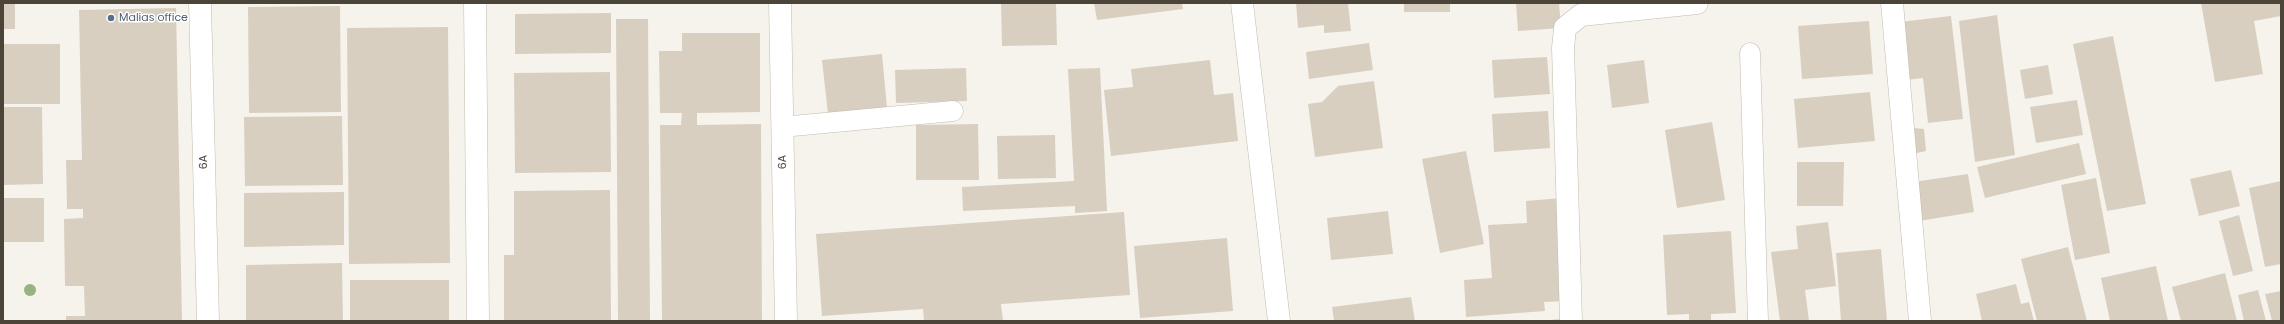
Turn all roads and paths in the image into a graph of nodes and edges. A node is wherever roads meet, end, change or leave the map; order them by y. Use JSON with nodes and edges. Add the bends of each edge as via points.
{"nodes":[{"id":1,"x":200,"y":3,"type":"edge"},
{"id":2,"x":475,"y":3,"type":"edge"},
{"id":3,"x":780,"y":3,"type":"edge"},
{"id":4,"x":1242,"y":3,"type":"edge"},
{"id":5,"x":1697,"y":3,"type":"edge"},
{"id":6,"x":1892,"y":3,"type":"edge"},
{"id":7,"x":1750,"y":53,"type":"dead end"},
{"id":8,"x":953,"y":111,"type":"dead end"},
{"id":9,"x":782,"y":127,"type":"junction"},
{"id":10,"x":208,"y":321,"type":"edge"},
{"id":11,"x":478,"y":321,"type":"edge"},
{"id":12,"x":786,"y":321,"type":"edge"},
{"id":13,"x":1279,"y":321,"type":"edge"},
{"id":14,"x":1571,"y":321,"type":"edge"},
{"id":15,"x":1758,"y":321,"type":"edge"},
{"id":16,"x":1920,"y":321,"type":"edge"}],
"edges":[{"from":1,"to":10,"type":"street","name":"6A"},
{"from":2,"to":11,"type":"street"},
{"from":3,"to":9,"type":"street","name":"6A"},
{"from":4,"to":13,"type":"street"},
{"from":5,"to":14,"type":"street","via":[[1581,15],[1565,28],[1563,48]]},
{"from":6,"to":16,"type":"street"},
{"from":7,"to":15,"type":"lane"},
{"from":8,"to":9,"type":"lane"},
{"from":9,"to":12,"type":"street","name":"6A"}]}
